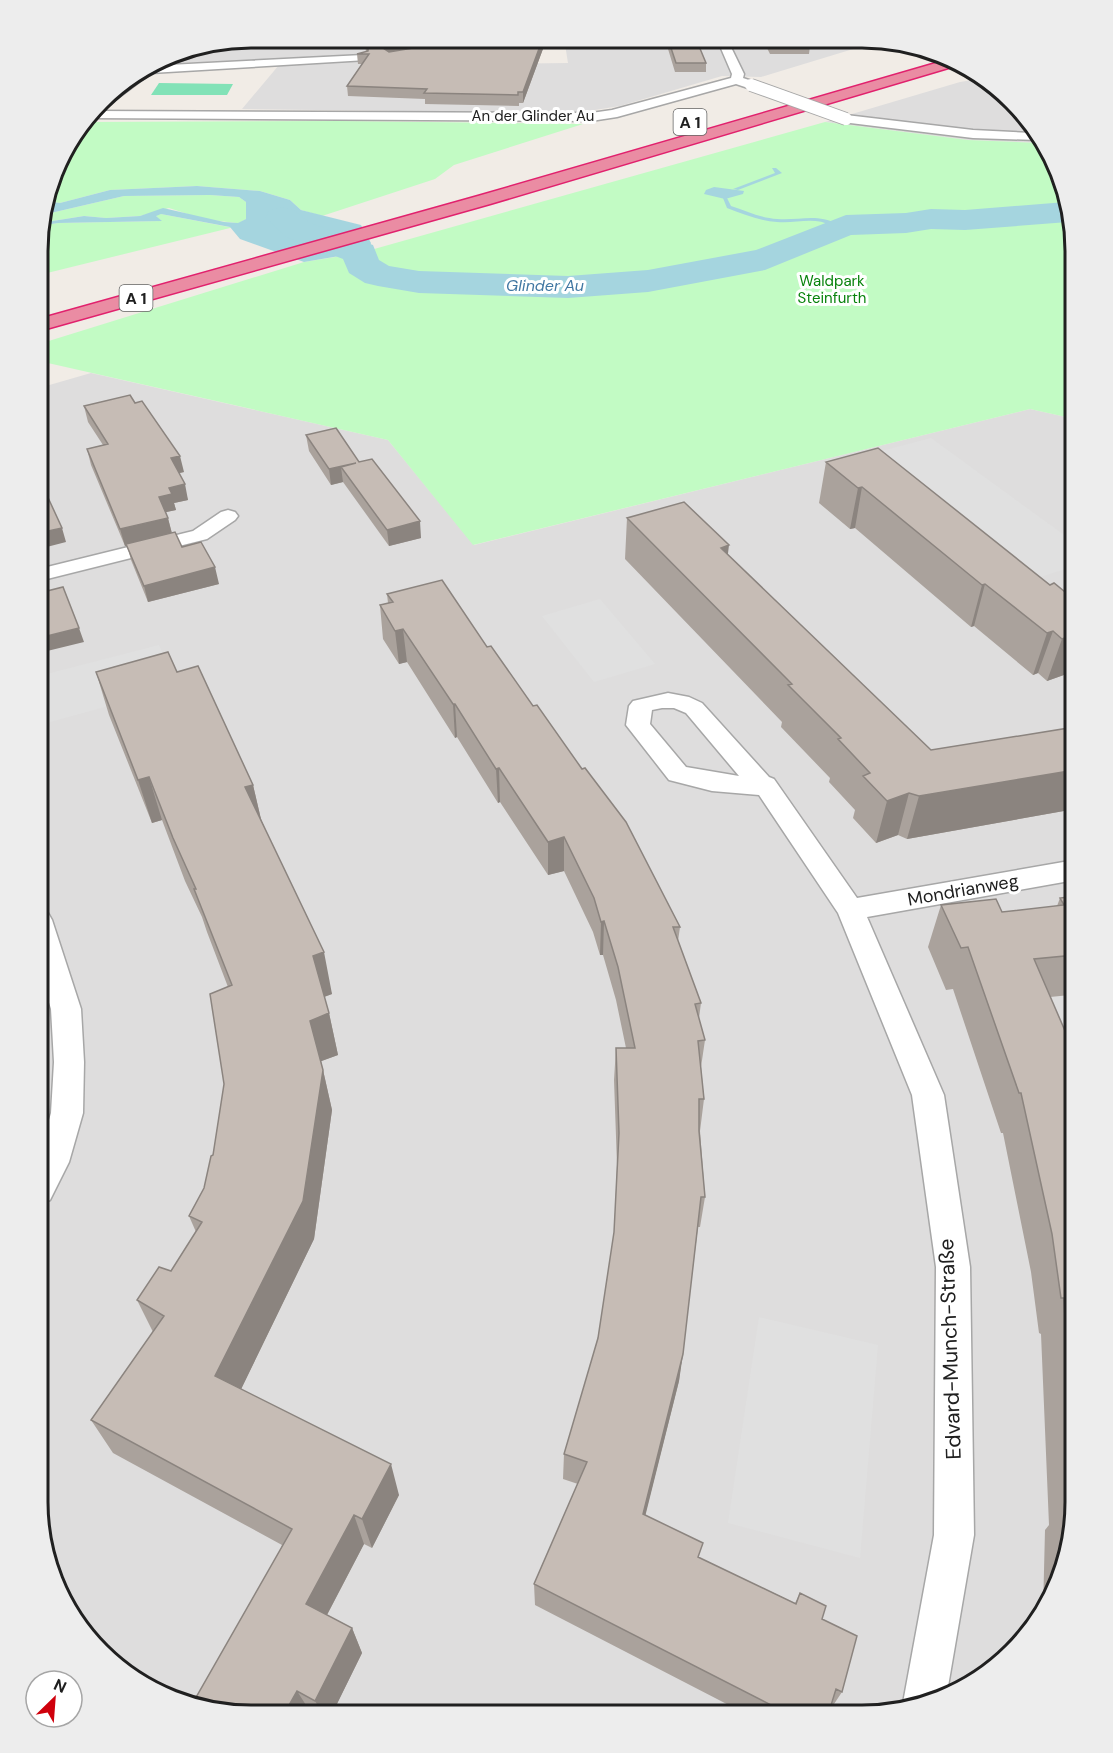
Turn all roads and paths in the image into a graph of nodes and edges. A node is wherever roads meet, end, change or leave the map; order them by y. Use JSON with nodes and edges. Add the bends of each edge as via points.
{"nodes":[{"id":1,"x":726,"y":48,"type":"edge"},
{"id":2,"x":918,"y":56,"type":"edge"},
{"id":3,"x":363,"y":58,"type":"edge"},
{"id":4,"x":944,"y":65,"type":"edge"},
{"id":5,"x":164,"y":68,"type":"edge"},
{"id":6,"x":863,"y":73,"type":"dead end"},
{"id":7,"x":737,"y":80,"type":"junction"},
{"id":8,"x":806,"y":89,"type":"dead end"},
{"id":9,"x":760,"y":102,"type":"dead end"},
{"id":10,"x":102,"y":115,"type":"edge"},
{"id":11,"x":1028,"y":136,"type":"edge"},
{"id":12,"x":48,"y":323,"type":"edge"},
{"id":13,"x":228,"y":516,"type":"dead end"},
{"id":14,"x":48,"y":573,"type":"edge"},
{"id":15,"x":763,"y":786,"type":"junction"},
{"id":16,"x":1065,"y":872,"type":"edge"},
{"id":17,"x":850,"y":910,"type":"junction"},
{"id":18,"x":48,"y":952,"type":"edge"},
{"id":19,"x":48,"y":1171,"type":"edge"},
{"id":20,"x":926,"y":1694,"type":"edge"}],
"edges":[{"from":1,"to":7,"type":"street"},
{"from":2,"to":6,"type":"highway"},
{"from":3,"to":5,"type":"street"},
{"from":4,"to":12,"type":"highway","number":"A 1","via":[[484,201]]},
{"from":7,"to":10,"type":"street","name":"An der Glinder Au","via":[[591,117]]},
{"from":7,"to":11,"type":"street","bridge":true,"via":[[846,119],[973,134]]},
{"from":8,"to":9,"type":"highway"},
{"from":13,"to":14,"type":"street","via":[[200,535]]},
{"from":15,"to":15,"type":"street","name":"Edvard-Munch-Straße","via":[[694,708],[663,698],[641,706],[638,725],[678,774],[712,782]]},
{"from":15,"to":17,"type":"street","name":"Edvard-Munch-Straße"},
{"from":16,"to":17,"type":"street","name":"Mondrianweg"},
{"from":17,"to":20,"type":"street","name":"Edvard-Munch-Straße","via":[[928,1095],[952,1267],[954,1535]]},
{"from":18,"to":19,"type":"street","via":[[66,1009],[69,1062],[67,1113]]}]}
